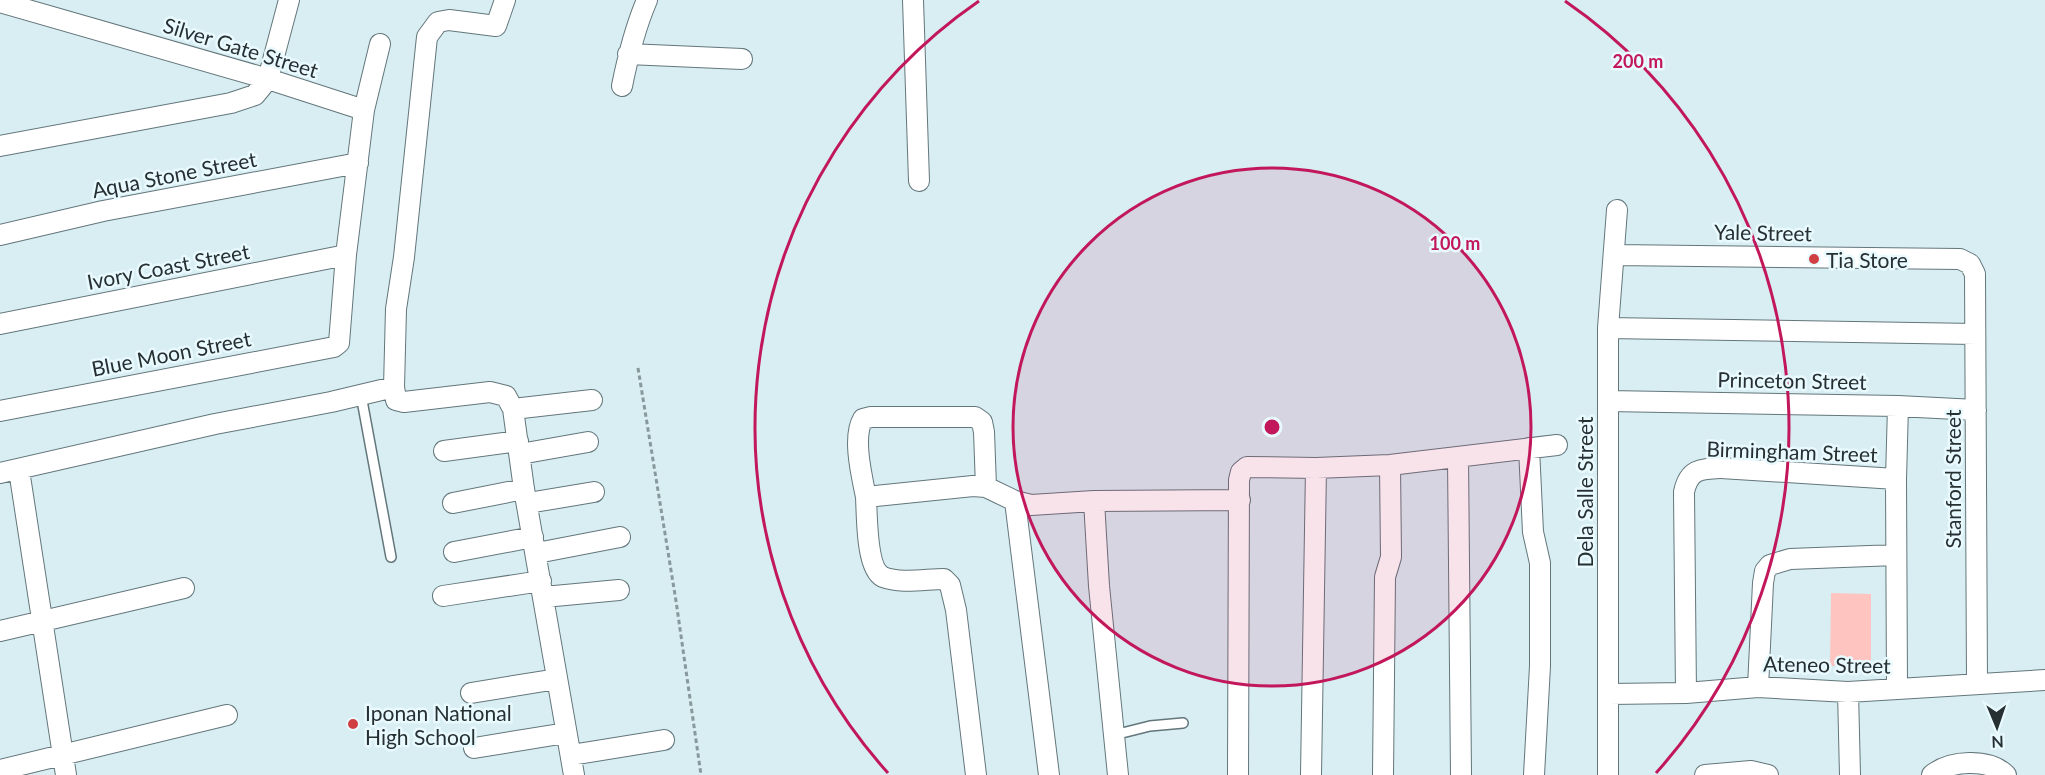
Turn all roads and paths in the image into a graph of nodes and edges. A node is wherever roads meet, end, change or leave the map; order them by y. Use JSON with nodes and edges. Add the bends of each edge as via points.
{"nodes":[{"id":1,"x":289,"y":0,"type":"edge"},
{"id":2,"x":505,"y":0,"type":"edge"},
{"id":3,"x":647,"y":0,"type":"edge"},
{"id":4,"x":913,"y":0,"type":"edge"},
{"id":5,"x":0,"y":2,"type":"edge"},
{"id":6,"x":380,"y":44,"type":"dead end"},
{"id":7,"x":628,"y":54,"type":"junction"},
{"id":8,"x":742,"y":59,"type":"dead end"},
{"id":9,"x":268,"y":79,"type":"junction"},
{"id":10,"x":622,"y":86,"type":"dead end"},
{"id":11,"x":364,"y":110,"type":"junction"},
{"id":12,"x":0,"y":146,"type":"edge"},
{"id":13,"x":358,"y":163,"type":"junction"},
{"id":14,"x":920,"y":181,"type":"dead end"},
{"id":15,"x":1617,"y":210,"type":"dead end"},
{"id":16,"x":0,"y":235,"type":"edge"},
{"id":17,"x":346,"y":255,"type":"junction"},
{"id":18,"x":1615,"y":255,"type":"junction"},
{"id":19,"x":1975,"y":274,"type":"joint"},
{"id":20,"x":0,"y":324,"type":"edge"},
{"id":21,"x":1608,"y":328,"type":"junction"},
{"id":22,"x":1975,"y":334,"type":"junction"},
{"id":23,"x":638,"y":368,"type":"dead end"},
{"id":24,"x":394,"y":387,"type":"junction"},
{"id":25,"x":361,"y":395,"type":"junction"},
{"id":26,"x":592,"y":400,"type":"dead end"},
{"id":27,"x":1608,"y":401,"type":"junction"},
{"id":28,"x":1898,"y":406,"type":"junction"},
{"id":29,"x":513,"y":409,"type":"junction"},
{"id":30,"x":1976,"y":410,"type":"junction"},
{"id":31,"x":0,"y":411,"type":"edge"},
{"id":32,"x":588,"y":442,"type":"dead end"},
{"id":33,"x":1557,"y":445,"type":"dead end"},
{"id":34,"x":519,"y":448,"type":"junction"},
{"id":35,"x":1529,"y":448,"type":"junction"},
{"id":36,"x":444,"y":451,"type":"dead end"},
{"id":37,"x":1458,"y":457,"type":"junction"},
{"id":38,"x":1390,"y":465,"type":"junction"},
{"id":39,"x":1316,"y":468,"type":"junction"},
{"id":40,"x":9,"y":472,"type":"edge"},
{"id":41,"x":1896,"y":479,"type":"junction"},
{"id":42,"x":986,"y":487,"type":"junction"},
{"id":43,"x":594,"y":492,"type":"dead end"},
{"id":44,"x":526,"y":496,"type":"junction"},
{"id":45,"x":866,"y":497,"type":"junction"},
{"id":46,"x":1240,"y":500,"type":"junction"},
{"id":47,"x":1015,"y":501,"type":"junction"},
{"id":48,"x":1094,"y":501,"type":"junction"},
{"id":49,"x":453,"y":503,"type":"dead end"},
{"id":50,"x":620,"y":537,"type":"dead end"},
{"id":51,"x":535,"y":545,"type":"junction"},
{"id":52,"x":454,"y":552,"type":"dead end"},
{"id":53,"x":1896,"y":555,"type":"junction"},
{"id":54,"x":391,"y":558,"type":"dead end"},
{"id":55,"x":184,"y":588,"type":"dead end"},
{"id":56,"x":543,"y":589,"type":"junction"},
{"id":57,"x":618,"y":590,"type":"dead end"},
{"id":58,"x":443,"y":596,"type":"dead end"},
{"id":59,"x":41,"y":621,"type":"junction"},
{"id":60,"x":0,"y":631,"type":"edge"},
{"id":61,"x":557,"y":679,"type":"junction"},
{"id":62,"x":2045,"y":680,"type":"edge"},
{"id":63,"x":1977,"y":684,"type":"junction"},
{"id":64,"x":1758,"y":687,"type":"junction"},
{"id":65,"x":1897,"y":689,"type":"junction"},
{"id":66,"x":1848,"y":692,"type":"junction"},
{"id":67,"x":471,"y":693,"type":"dead end"},
{"id":68,"x":1686,"y":693,"type":"junction"},
{"id":69,"x":1609,"y":694,"type":"junction"},
{"id":70,"x":227,"y":715,"type":"dead end"},
{"id":71,"x":1183,"y":723,"type":"dead end"},
{"id":72,"x":566,"y":733,"type":"junction"},
{"id":73,"x":1114,"y":735,"type":"junction"},
{"id":74,"x":664,"y":740,"type":"dead end"},
{"id":75,"x":474,"y":748,"type":"dead end"},
{"id":76,"x":63,"y":755,"type":"junction"},
{"id":77,"x":571,"y":755,"type":"junction"},
{"id":78,"x":0,"y":770,"type":"edge"},
{"id":79,"x":66,"y":775,"type":"edge"},
{"id":80,"x":574,"y":775,"type":"edge"},
{"id":81,"x":701,"y":775,"type":"edge"},
{"id":82,"x":976,"y":775,"type":"edge"},
{"id":83,"x":1049,"y":775,"type":"edge"},
{"id":84,"x":1118,"y":775,"type":"edge"},
{"id":85,"x":1238,"y":775,"type":"edge"},
{"id":86,"x":1311,"y":775,"type":"edge"},
{"id":87,"x":1383,"y":775,"type":"edge"},
{"id":88,"x":1461,"y":775,"type":"edge"},
{"id":89,"x":1534,"y":775,"type":"edge"},
{"id":90,"x":1608,"y":775,"type":"edge"},
{"id":91,"x":1705,"y":775,"type":"edge"},
{"id":92,"x":1768,"y":775,"type":"edge"},
{"id":93,"x":1850,"y":775,"type":"edge"},
{"id":94,"x":1932,"y":775,"type":"edge"},
{"id":95,"x":2006,"y":775,"type":"edge"}],
"edges":[{"from":1,"to":9,"type":"street"},
{"from":2,"to":24,"type":"street","via":[[496,26],[449,20],[438,22],[427,37],[396,309]]},
{"from":3,"to":7,"type":"street"},
{"from":4,"to":14,"type":"street"},
{"from":5,"to":9,"type":"street","name":"Silver Gate Street"},
{"from":6,"to":11,"type":"street"},
{"from":7,"to":8,"type":"street"},
{"from":7,"to":10,"type":"street"},
{"from":9,"to":11,"type":"street","name":"Silver Gate Street"},
{"from":9,"to":12,"type":"street","via":[[255,95],[231,103]]},
{"from":11,"to":13,"type":"street"},
{"from":13,"to":16,"type":"street","name":"Aqua Stone Street","via":[[103,211]]},
{"from":13,"to":17,"type":"street"},
{"from":15,"to":18,"type":"street","name":"Dela Salle Street"},
{"from":17,"to":20,"type":"street","name":"Ivory Coast Street"},
{"from":17,"to":31,"type":"street","name":"Blue Moon Street","via":[[339,344],[334,347]]},
{"from":18,"to":19,"type":"street","name":"Yale Street","via":[[1960,259],[1970,264]]},
{"from":18,"to":21,"type":"street","name":"Dela Salle Street"},
{"from":19,"to":22,"type":"street","name":"Stanford Street"},
{"from":21,"to":22,"type":"street"},
{"from":21,"to":27,"type":"street","name":"Dela Salle Street"},
{"from":22,"to":30,"type":"street","name":"Stanford Street"},
{"from":23,"to":81,"type":"path"},
{"from":24,"to":25,"type":"street"},
{"from":24,"to":29,"type":"street","via":[[400,402],[490,392],[506,396]]},
{"from":25,"to":40,"type":"street"},
{"from":25,"to":54,"type":"lane"},
{"from":26,"to":29,"type":"street"},
{"from":27,"to":28,"type":"street","name":"Princeton Street"},
{"from":27,"to":69,"type":"street","name":"Dela Salle Street"},
{"from":28,"to":30,"type":"street","name":"Princeton Street"},
{"from":28,"to":41,"type":"street"},
{"from":29,"to":34,"type":"street"},
{"from":30,"to":63,"type":"street","name":"Stanford Street"},
{"from":32,"to":34,"type":"street"},
{"from":33,"to":35,"type":"street"},
{"from":34,"to":36,"type":"street"},
{"from":34,"to":44,"type":"street"},
{"from":35,"to":37,"type":"street"},
{"from":35,"to":89,"type":"street","via":[[1533,532],[1540,563]]},
{"from":37,"to":38,"type":"street"},
{"from":37,"to":88,"type":"street"},
{"from":38,"to":39,"type":"street"},
{"from":38,"to":87,"type":"street","via":[[1391,558],[1385,577]]},
{"from":39,"to":46,"type":"street","via":[[1247,467],[1239,480]]},
{"from":39,"to":86,"type":"street"},
{"from":40,"to":59,"type":"street","via":[[32,545]]},
{"from":41,"to":53,"type":"street"},
{"from":41,"to":68,"type":"street","name":"Birmingham Street","via":[[1721,468],[1694,472],[1687,479]]},
{"from":42,"to":45,"type":"street"},
{"from":42,"to":45,"type":"street","via":[[984,432],[982,422],[975,417],[871,417],[863,419],[858,427]]},
{"from":42,"to":47,"type":"street"},
{"from":43,"to":44,"type":"street"},
{"from":44,"to":49,"type":"street"},
{"from":44,"to":51,"type":"street"},
{"from":45,"to":82,"type":"street","via":[[872,558],[880,576],[944,579],[950,585]]},
{"from":46,"to":48,"type":"street"},
{"from":46,"to":85,"type":"street"},
{"from":47,"to":48,"type":"street","via":[[1031,505]]},
{"from":47,"to":83,"type":"street"},
{"from":48,"to":73,"type":"street"},
{"from":50,"to":51,"type":"street"},
{"from":51,"to":52,"type":"street"},
{"from":51,"to":56,"type":"street"},
{"from":53,"to":64,"type":"street","via":[[1790,559],[1770,565],[1763,584]]},
{"from":53,"to":65,"type":"street"},
{"from":55,"to":59,"type":"street"},
{"from":56,"to":57,"type":"street"},
{"from":56,"to":58,"type":"street"},
{"from":56,"to":61,"type":"street"},
{"from":59,"to":60,"type":"street"},
{"from":59,"to":76,"type":"street"},
{"from":61,"to":67,"type":"street"},
{"from":61,"to":72,"type":"street"},
{"from":62,"to":63,"type":"street","name":"Ateneo Street"},
{"from":63,"to":65,"type":"street","name":"Ateneo Street"},
{"from":64,"to":66,"type":"street","name":"Ateneo Street"},
{"from":64,"to":68,"type":"street","name":"Ateneo Street"},
{"from":65,"to":66,"type":"street","name":"Ateneo Street"},
{"from":66,"to":93,"type":"street"},
{"from":68,"to":69,"type":"street","name":"Ateneo Street"},
{"from":69,"to":90,"type":"street","name":"Dela Salle Street"},
{"from":70,"to":76,"type":"street"},
{"from":71,"to":73,"type":"lane"},
{"from":72,"to":75,"type":"street"},
{"from":72,"to":77,"type":"street"},
{"from":73,"to":84,"type":"street"},
{"from":74,"to":77,"type":"street"},
{"from":76,"to":78,"type":"street"},
{"from":76,"to":79,"type":"street"},
{"from":77,"to":80,"type":"street"},
{"from":91,"to":92,"type":"street","via":[[1752,771]]},
{"from":94,"to":95,"type":"street","via":[[1955,765],[1982,764]]}]}
